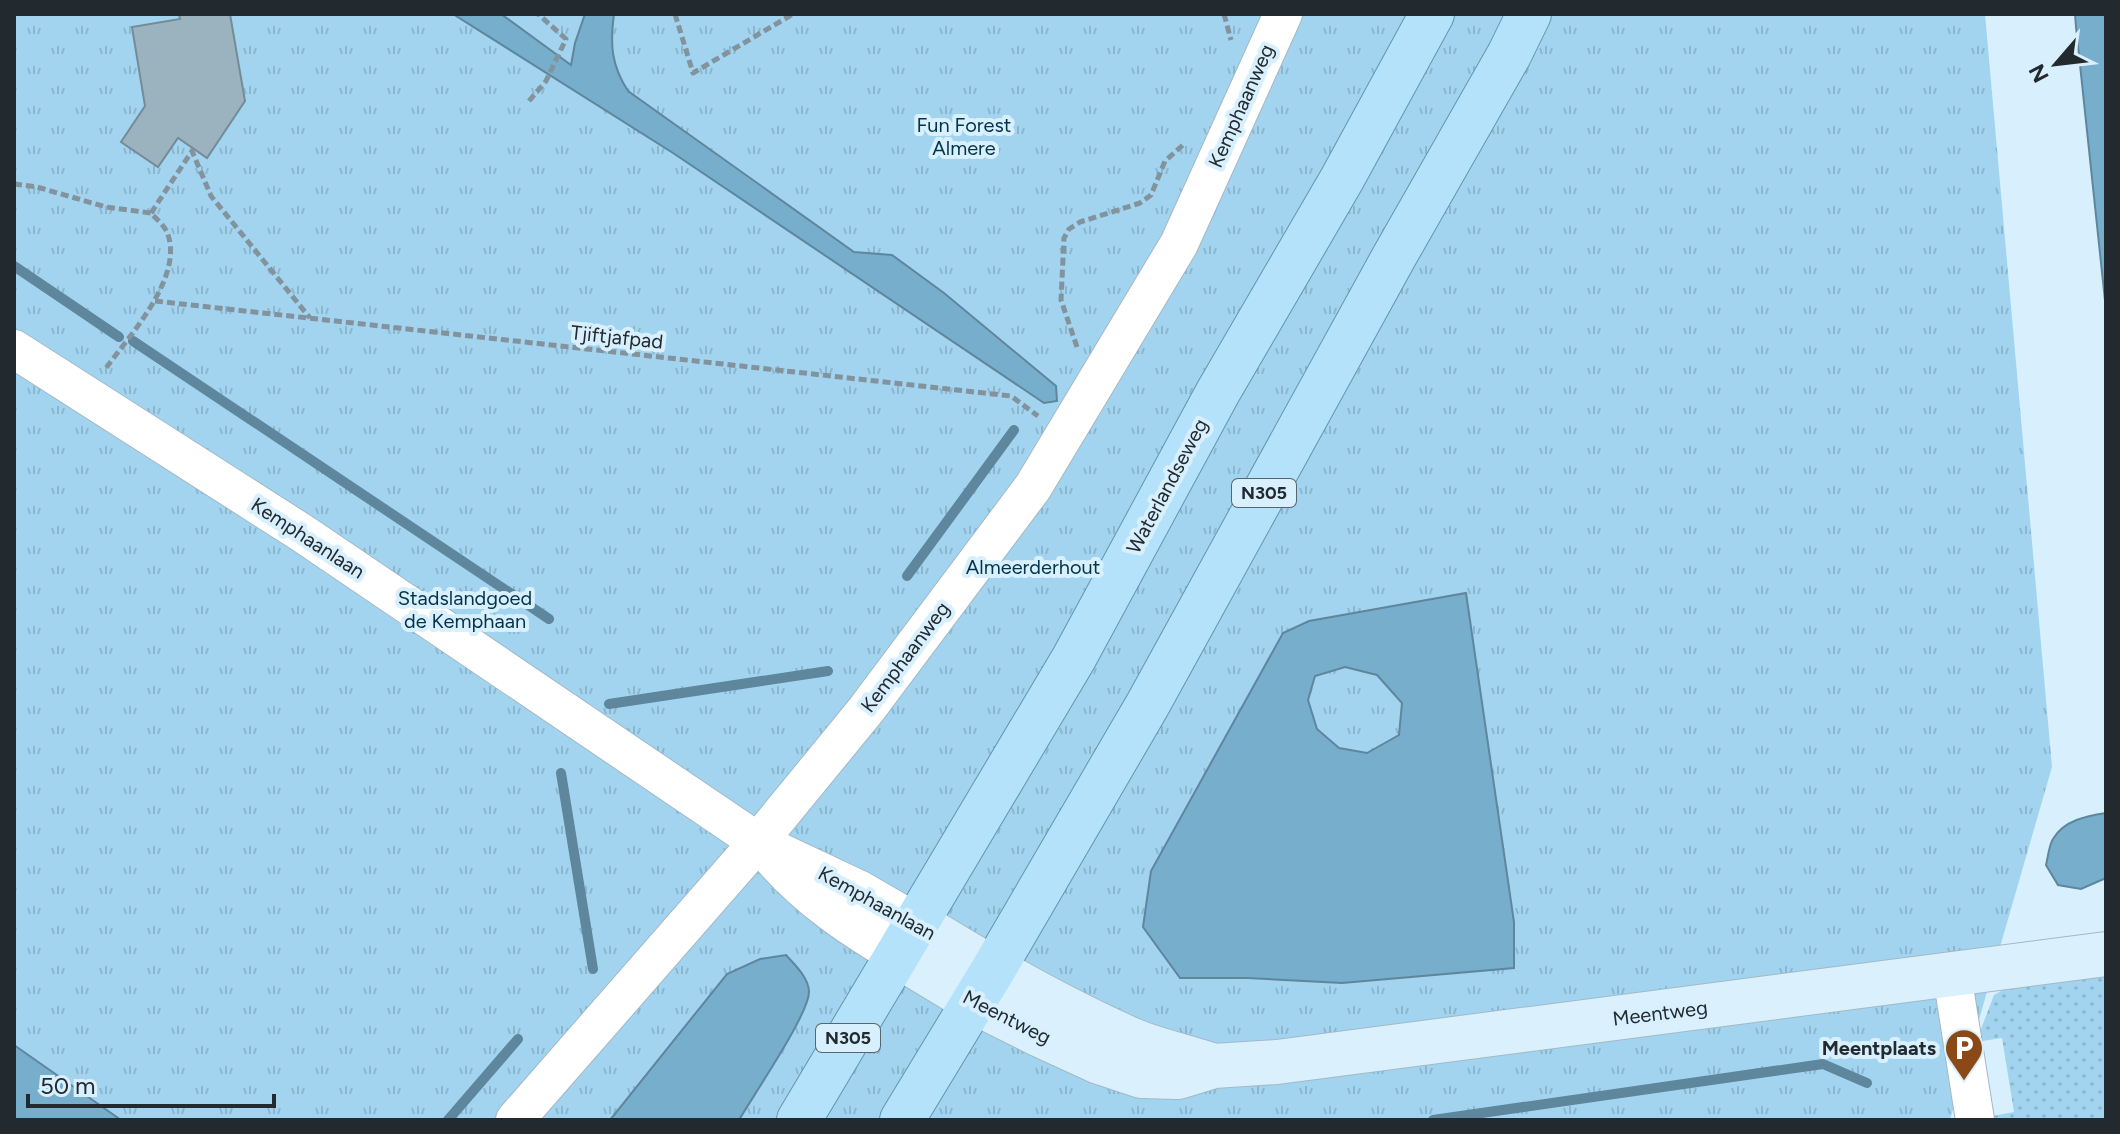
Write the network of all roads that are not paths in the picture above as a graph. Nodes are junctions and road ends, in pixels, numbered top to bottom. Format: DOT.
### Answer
graph roads {
  1 [pos="1283,14"];
  2 [pos="1432,14"];
  3 [pos="1529,14"];
  4 [pos="14,349"];
  5 [pos="758,842"];
  6 [pos="907,940"];
  7 [pos="2106,954"];
  8 [pos="1952,975"];
  9 [pos="984,986"];
  10 [pos="515,1120"];
  11 [pos="799,1120"];
  12 [pos="902,1120"];
  13 [pos="1975,1120"];
  1 -- 5 [label="street, Kemphaanweg"];
  2 -- 6 [label="main road, Waterlandseweg / N305"];
  3 -- 9 [label="main road, N305"];
  4 -- 5 [label="street, Kemphaanlaan"];
  5 -- 6 [label="street, Kemphaanlaan"];
  5 -- 10 [label="street, Kemphaanweg"];
  6 -- 9 [label="street, Kemphaanlaan"];
  6 -- 11 [label="main road, Waterlandseweg / N305"];
  7 -- 8 [label="street, Meentweg"];
  8 -- 9 [label="street, Meentweg"];
  8 -- 13 [label="street"];
  9 -- 12 [label="main road, N305"];
}
